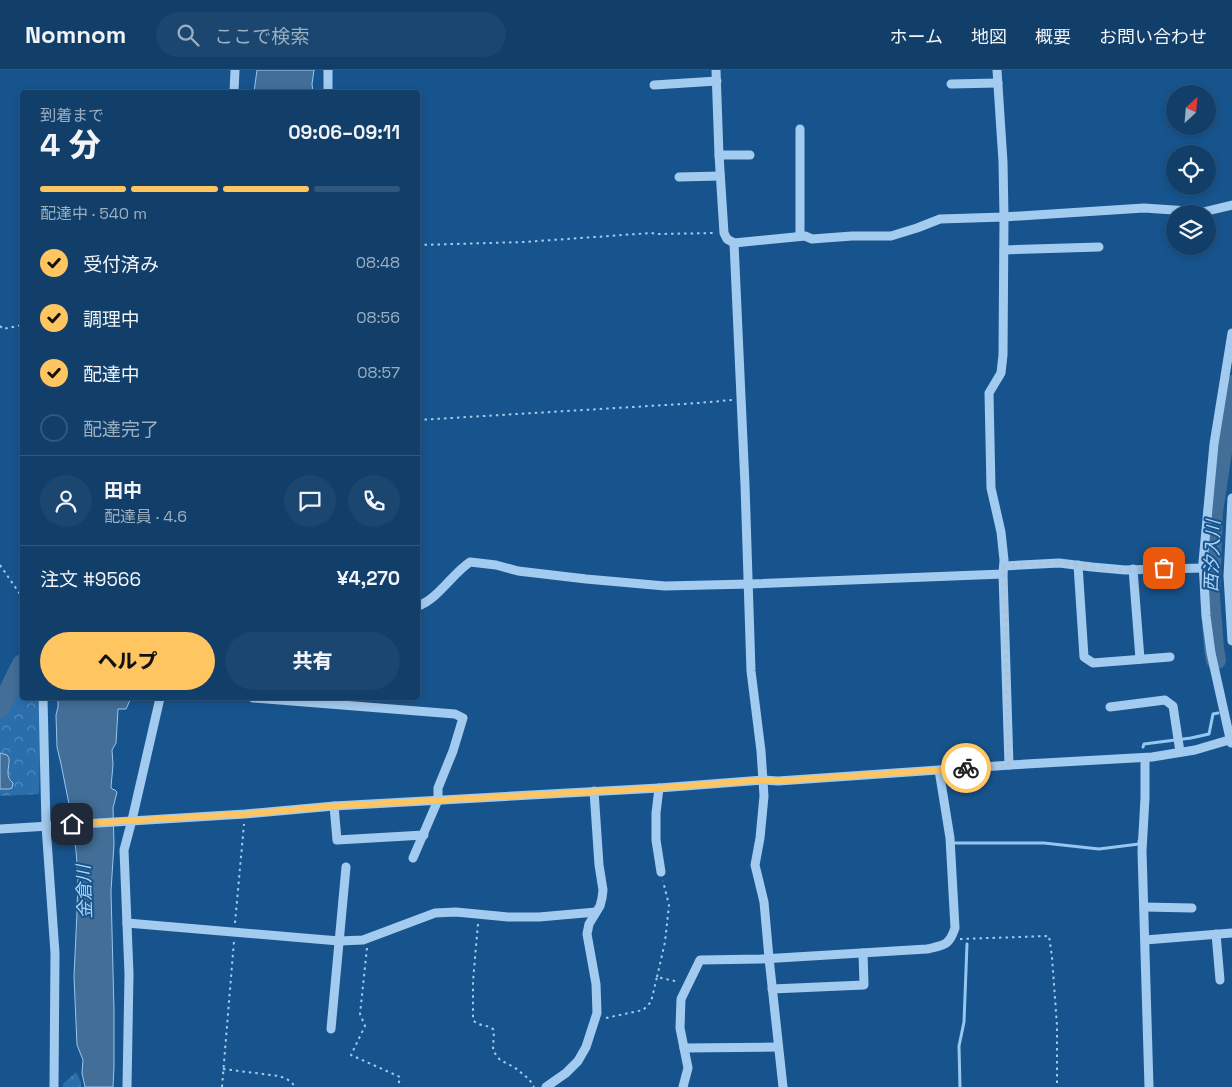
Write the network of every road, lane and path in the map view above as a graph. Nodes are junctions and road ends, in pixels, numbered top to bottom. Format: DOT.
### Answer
graph roads {
  1 [pos="235,70"];
  2 [pos="328,70"];
  3 [pos="716,70"];
  4 [pos="997,70"];
  5 [pos="717,81"];
  6 [pos="951,84"];
  7 [pos="998,84"];
  8 [pos="654,85"];
  9 [pos="234,90"];
  10 [pos="328,90"];
  11 [pos="800,129"];
  12 [pos="719,155"];
  13 [pos="750,155"];
  14 [pos="720,176"];
  15 [pos="679,177"];
  16 [pos="1232,205"];
  17 [pos="1004,217"];
  18 [pos="724,233"];
  19 [pos="800,236"];
  20 [pos="734,243"];
  21 [pos="420,245"];
  22 [pos="1099,246"];
  23 [pos="1004,250"];
  24 [pos="20,325"];
  25 [pos="0,326"];
  26 [pos="1232,333"];
  27 [pos="741,400"];
  28 [pos="420,420"];
  29 [pos="1232,498"];
  30 [pos="0,565"];
  31 [pos="1078,565"];
  32 [pos="1203,568"];
  33 [pos="1133,569"];
  34 [pos="1003,570"];
  35 [pos="749,584"];
  36 [pos="1230,592"];
  37 [pos="20,594"];
  38 [pos="420,605"];
  39 [pos="1232,641"];
  40 [pos="1170,658"];
  41 [pos="1140,660"];
  42 [pos="43,700"];
  43 [pos="160,700"];
  44 [pos="278,700"];
  45 [pos="1110,706"];
  46 [pos="1231,741"];
  47 [pos="1178,745"];
  48 [pos="1144,758"];
  49 [pos="1009,766"];
  50 [pos="939,770"];
  51 [pos="763,780"];
  52 [pos="659,788"];
  53 [pos="594,791"];
  54 [pos="438,800"];
  55 [pos="334,806"];
  56 [pos="245,814"];
  57 [pos="130,820"];
  58 [pos="50,826"];
  59 [pos="0,829"];
  60 [pos="424,835"];
  61 [pos="413,858"];
  62 [pos="346,867"];
  63 [pos="661,872"];
  64 [pos="1144,907"];
  65 [pos="1192,908"];
  66 [pos="596,912"];
  67 [pos="479,915"];
  68 [pos="127,923"];
  69 [pos="235,932"];
  70 [pos="1232,933"];
  71 [pos="1216,934"];
  72 [pos="368,938"];
  73 [pos="951,939"];
  74 [pos="1145,940"];
  75 [pos="339,941"];
  76 [pos="863,952"];
  77 [pos="769,958"];
  78 [pos="657,977"];
  79 [pos="1220,980"];
  80 [pos="688,984"];
  81 [pos="772,989"];
  82 [pos="596,1020"];
  83 [pos="331,1029"];
  84 [pos="778,1047"];
  85 [pos="684,1048"];
  86 [pos="224,1069"];
  87 [pos="54,1087"];
  88 [pos="127,1087"];
  89 [pos="222,1087"];
  90 [pos="292,1087"];
  91 [pos="398,1087"];
  92 [pos="534,1087"];
  93 [pos="546,1087"];
  94 [pos="683,1087"];
  95 [pos="783,1087"];
  96 [pos="1057,1087"];
  97 [pos="1149,1087"];
  1 -- 9 [label="street"];
  2 -- 10 [label="street"];
  3 -- 5 [label="street"];
  4 -- 7 [label="street"];
  5 -- 8 [label="street"];
  5 -- 12 [label="street"];
  6 -- 7 [label="street"];
  7 -- 17 [label="street"];
  11 -- 19 [label="street"];
  12 -- 13 [label="street"];
  12 -- 14 [label="street"];
  14 -- 15 [label="street"];
  14 -- 18 [label="street"];
  16 -- 17 [label="street"];
  17 -- 19 [label="street"];
  17 -- 23 [label="street"];
  18 -- 20 [label="street"];
  18 -- 21 [label="path"];
  19 -- 20 [label="street"];
  20 -- 27 [label="street"];
  22 -- 23 [label="street"];
  23 -- 34 [label="street"];
  24 -- 25 [label="path"];
  26 -- 32 [label="street"];
  27 -- 28 [label="path"];
  27 -- 35 [label="street"];
  29 -- 36 [label="street"];
  30 -- 37 [label="path"];
  31 -- 33 [label="street"];
  31 -- 34 [label="street"];
  31 -- 41 [label="street"];
  32 -- 33 [label="street"];
  32 -- 46 [label="street"];
  33 -- 41 [label="street"];
  34 -- 35 [label="street"];
  34 -- 49 [label="street"];
  35 -- 38 [label="street"];
  35 -- 51 [label="street"];
  36 -- 39 [label="street"];
  40 -- 41 [label="street"];
  42 -- 58 [label="street"];
  43 -- 57 [label="street"];
  44 -- 54 [label="street"];
  45 -- 47 [label="street"];
  46 -- 47 [label="street"];
  47 -- 48 [label="street"];
  48 -- 49 [label="street"];
  48 -- 64 [label="street"];
  49 -- 50 [label="street"];
  50 -- 51 [label="street"];
  50 -- 73 [label="street"];
  51 -- 52 [label="street"];
  51 -- 77 [label="street"];
  52 -- 53 [label="street"];
  52 -- 63 [label="street"];
  53 -- 54 [label="street"];
  53 -- 66 [label="street"];
  54 -- 55 [label="street"];
  54 -- 60 [label="street"];
  55 -- 56 [label="street"];
  55 -- 60 [label="street"];
  56 -- 57 [label="street"];
  56 -- 69 [label="path"];
  57 -- 58 [label="street"];
  57 -- 68 [label="street"];
  58 -- 59 [label="street"];
  58 -- 87 [label="street"];
  60 -- 61 [label="street"];
  62 -- 75 [label="street"];
  63 -- 78 [label="path"];
  64 -- 65 [label="street"];
  64 -- 74 [label="street"];
  66 -- 67 [label="street"];
  66 -- 82 [label="street"];
  67 -- 72 [label="street"];
  67 -- 92 [label="path"];
  68 -- 69 [label="street"];
  68 -- 88 [label="street"];
  69 -- 75 [label="street"];
  69 -- 86 [label="path"];
  70 -- 71 [label="street"];
  71 -- 74 [label="street"];
  71 -- 79 [label="street"];
  72 -- 75 [label="street"];
  72 -- 91 [label="path"];
  73 -- 76 [label="street"];
  73 -- 96 [label="path"];
  74 -- 97 [label="street"];
  75 -- 83 [label="street"];
  76 -- 77 [label="street"];
  76 -- 81 [label="street"];
  77 -- 80 [label="street"];
  77 -- 81 [label="street"];
  78 -- 80 [label="path"];
  78 -- 82 [label="path"];
  80 -- 85 [label="street"];
  81 -- 84 [label="street"];
  82 -- 93 [label="street"];
  84 -- 85 [label="street"];
  84 -- 95 [label="street"];
  85 -- 94 [label="street"];
  86 -- 89 [label="path"];
  86 -- 90 [label="path"];
}
